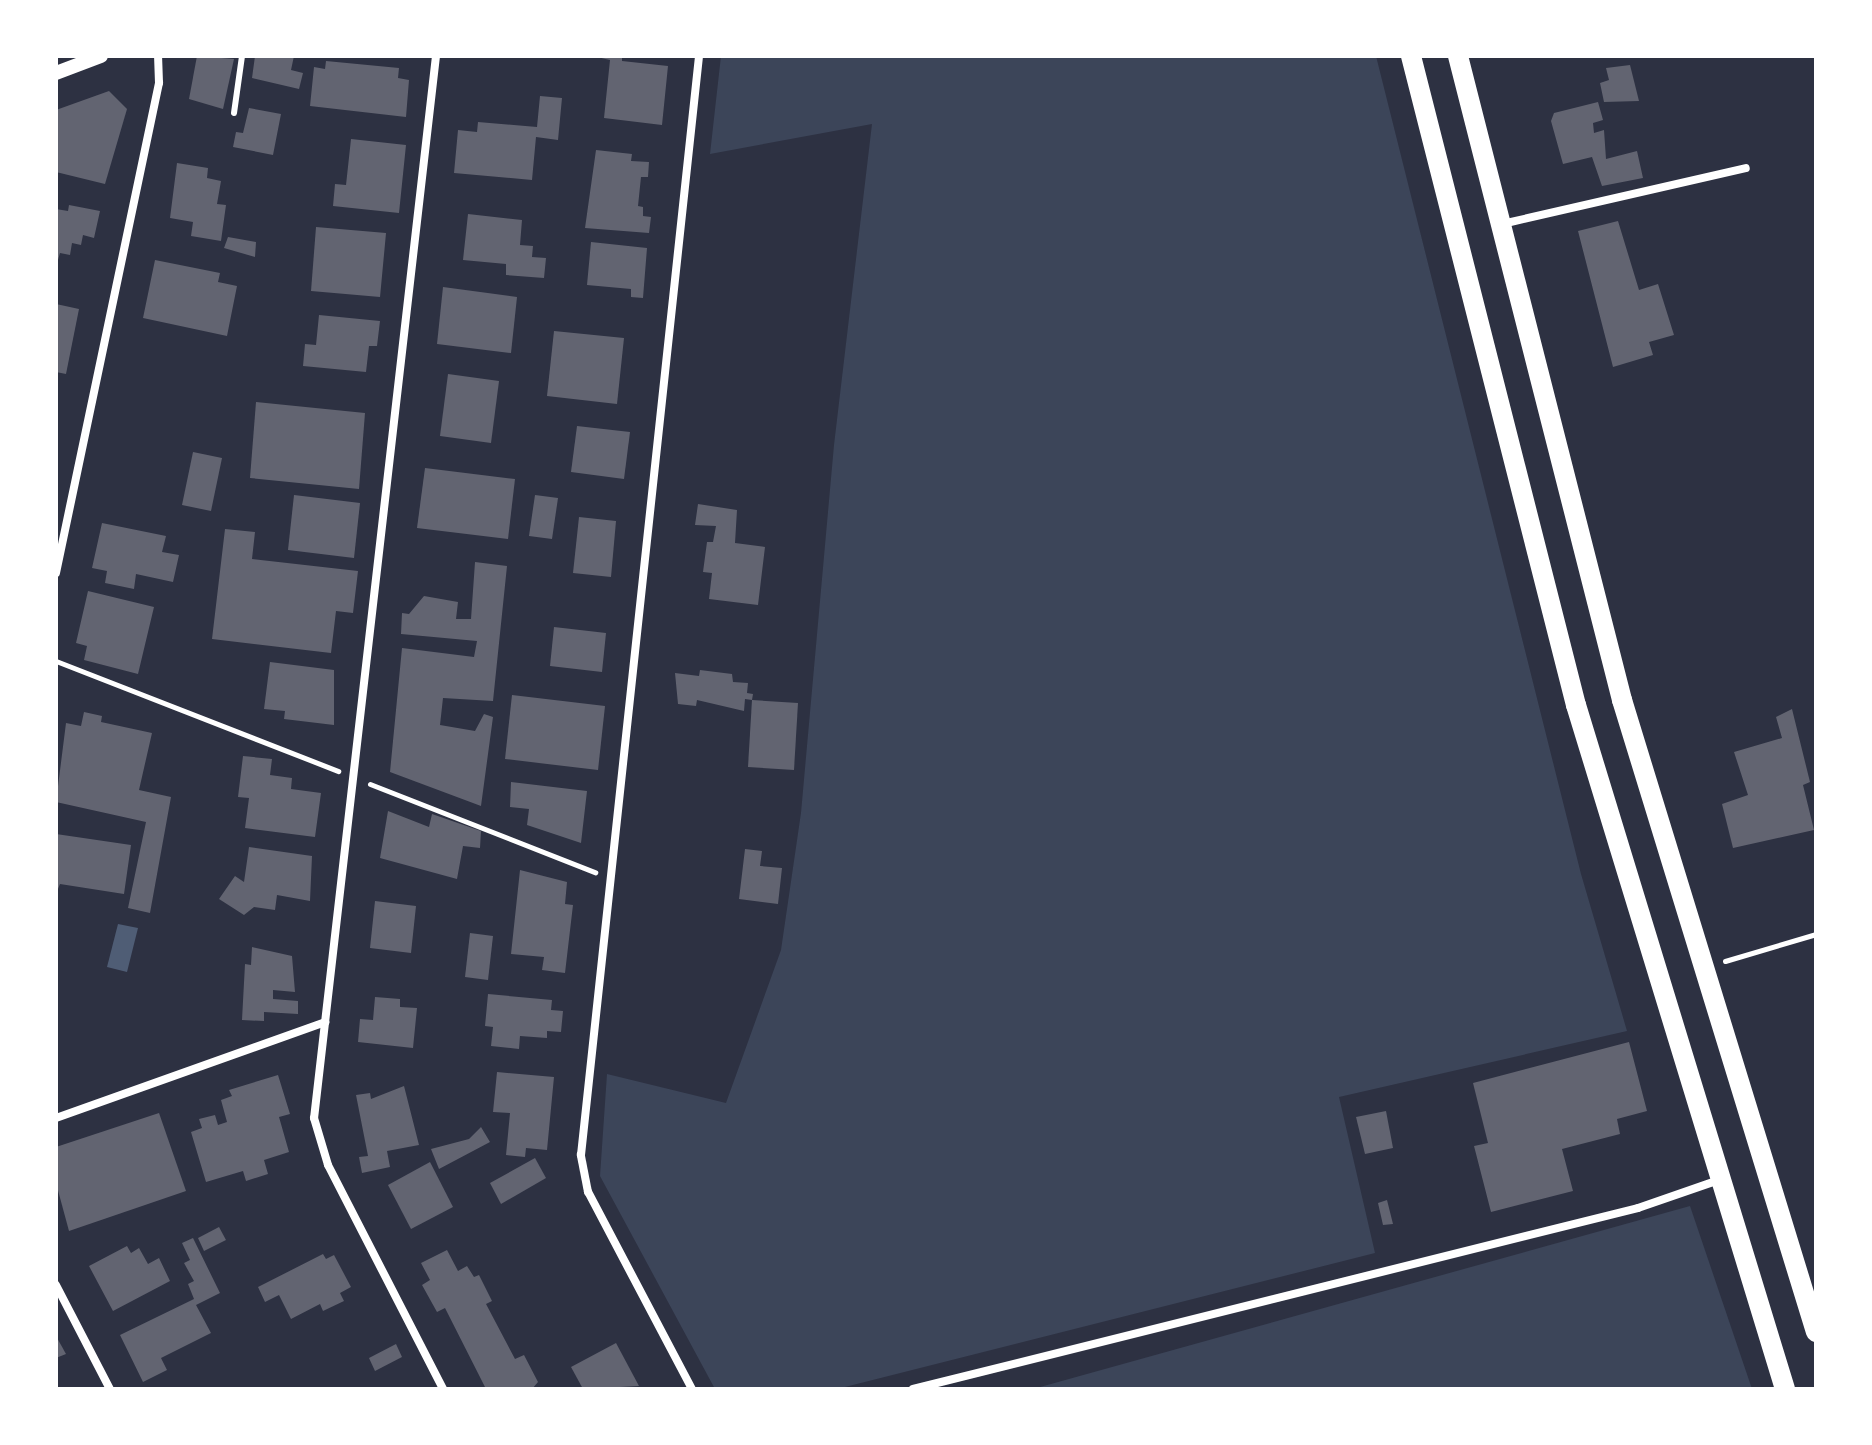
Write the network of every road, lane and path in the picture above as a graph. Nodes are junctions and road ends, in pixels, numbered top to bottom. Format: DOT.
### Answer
graph roads {
  1 [pos="101,56"];
  2 [pos="158,56"];
  3 [pos="242,56"];
  4 [pos="436,56"];
  5 [pos="699,56"];
  6 [pos="1411,56"];
  7 [pos="1458,56"];
  8 [pos="56,73"];
  9 [pos="234,113"];
  10 [pos="1746,168"];
  11 [pos="1497,225"];
  12 [pos="56,573"];
  13 [pos="1816,934"];
  14 [pos="1701,970"];
  15 [pos="325,1022"];
  16 [pos="56,1118"];
  17 [pos="1719,1180"];
  18 [pos="56,1285"];
  19 [pos="1816,1332"];
  20 [pos="110,1389"];
  21 [pos="443,1389"];
  22 [pos="692,1389"];
  23 [pos="913,1389"];
  24 [pos="1785,1389"];
  1 -- 8 [label="street"];
  2 -- 12 [label="street"];
  3 -- 9 [label="lane"];
  4 -- 15 [label="street"];
  5 -- 22 [label="street"];
  6 -- 17 [label="main road"];
  7 -- 11 [label="main road"];
  10 -- 11 [label="street"];
  11 -- 14 [label="main road"];
  13 -- 14 [label="path"];
  14 -- 19 [label="main road"];
  15 -- 16 [label="street"];
  15 -- 21 [label="street"];
  17 -- 23 [label="street"];
  17 -- 24 [label="main road"];
  18 -- 20 [label="street"];
}
